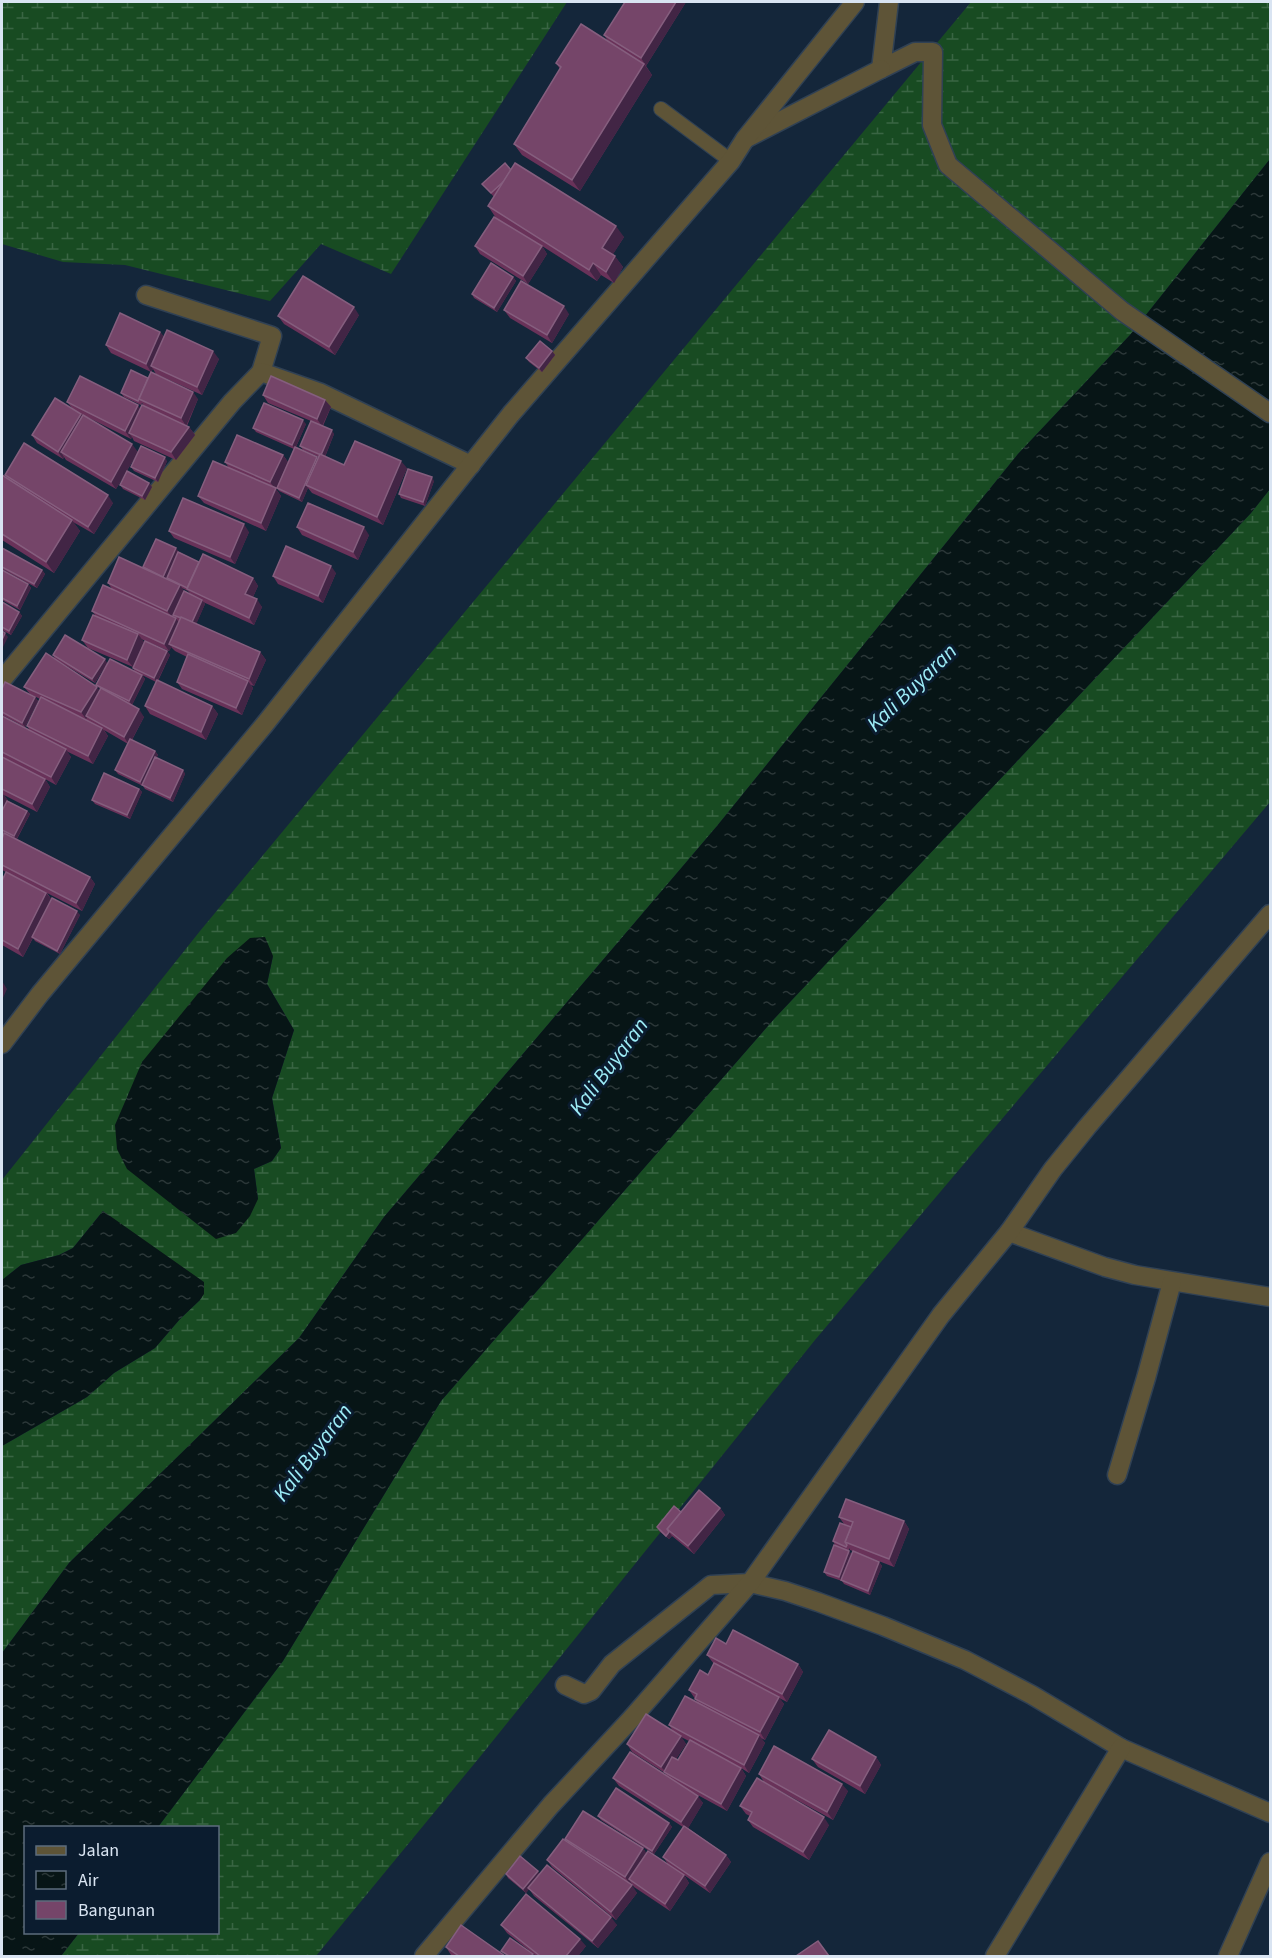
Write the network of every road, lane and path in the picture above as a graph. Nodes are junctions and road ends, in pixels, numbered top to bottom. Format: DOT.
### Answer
graph roads {
  1 [pos="855,2"];
  2 [pos="889,2"];
  3 [pos="881,69"];
  4 [pos="661,109"];
  5 [pos="745,139"];
  6 [pos="731,161"];
  7 [pos="146,295"];
  8 [pos="261,372"];
  9 [pos="1270,413"];
  10 [pos="471,465"];
  11 [pos="2,680"];
  12 [pos="1270,914"];
  13 [pos="2,1044"];
  14 [pos="1009,1232"];
  15 [pos="1172,1282"];
  16 [pos="1270,1297"];
  17 [pos="1117,1475"];
  18 [pos="750,1583"];
  19 [pos="565,1685"];
  20 [pos="1121,1748"];
  21 [pos="1270,1813"];
  22 [pos="1270,1862"];
  23 [pos="424,1956"];
  24 [pos="995,1956"];
  25 [pos="1228,1956"];
  1 -- 5 [label="street"];
  2 -- 3 [label="street"];
  3 -- 5 [label="street"];
  3 -- 9 [label="street"];
  4 -- 6 [label="lane"];
  5 -- 6 [label="street"];
  6 -- 10 [label="street"];
  7 -- 8 [label="street"];
  8 -- 10 [label="street"];
  8 -- 11 [label="street"];
  10 -- 13 [label="street"];
  12 -- 14 [label="street"];
  14 -- 15 [label="street"];
  14 -- 18 [label="street"];
  15 -- 16 [label="street"];
  15 -- 17 [label="street"];
  18 -- 19 [label="street"];
  18 -- 20 [label="street"];
  18 -- 23 [label="street"];
  20 -- 21 [label="street"];
  20 -- 24 [label="street"];
  22 -- 25 [label="street"];
}
